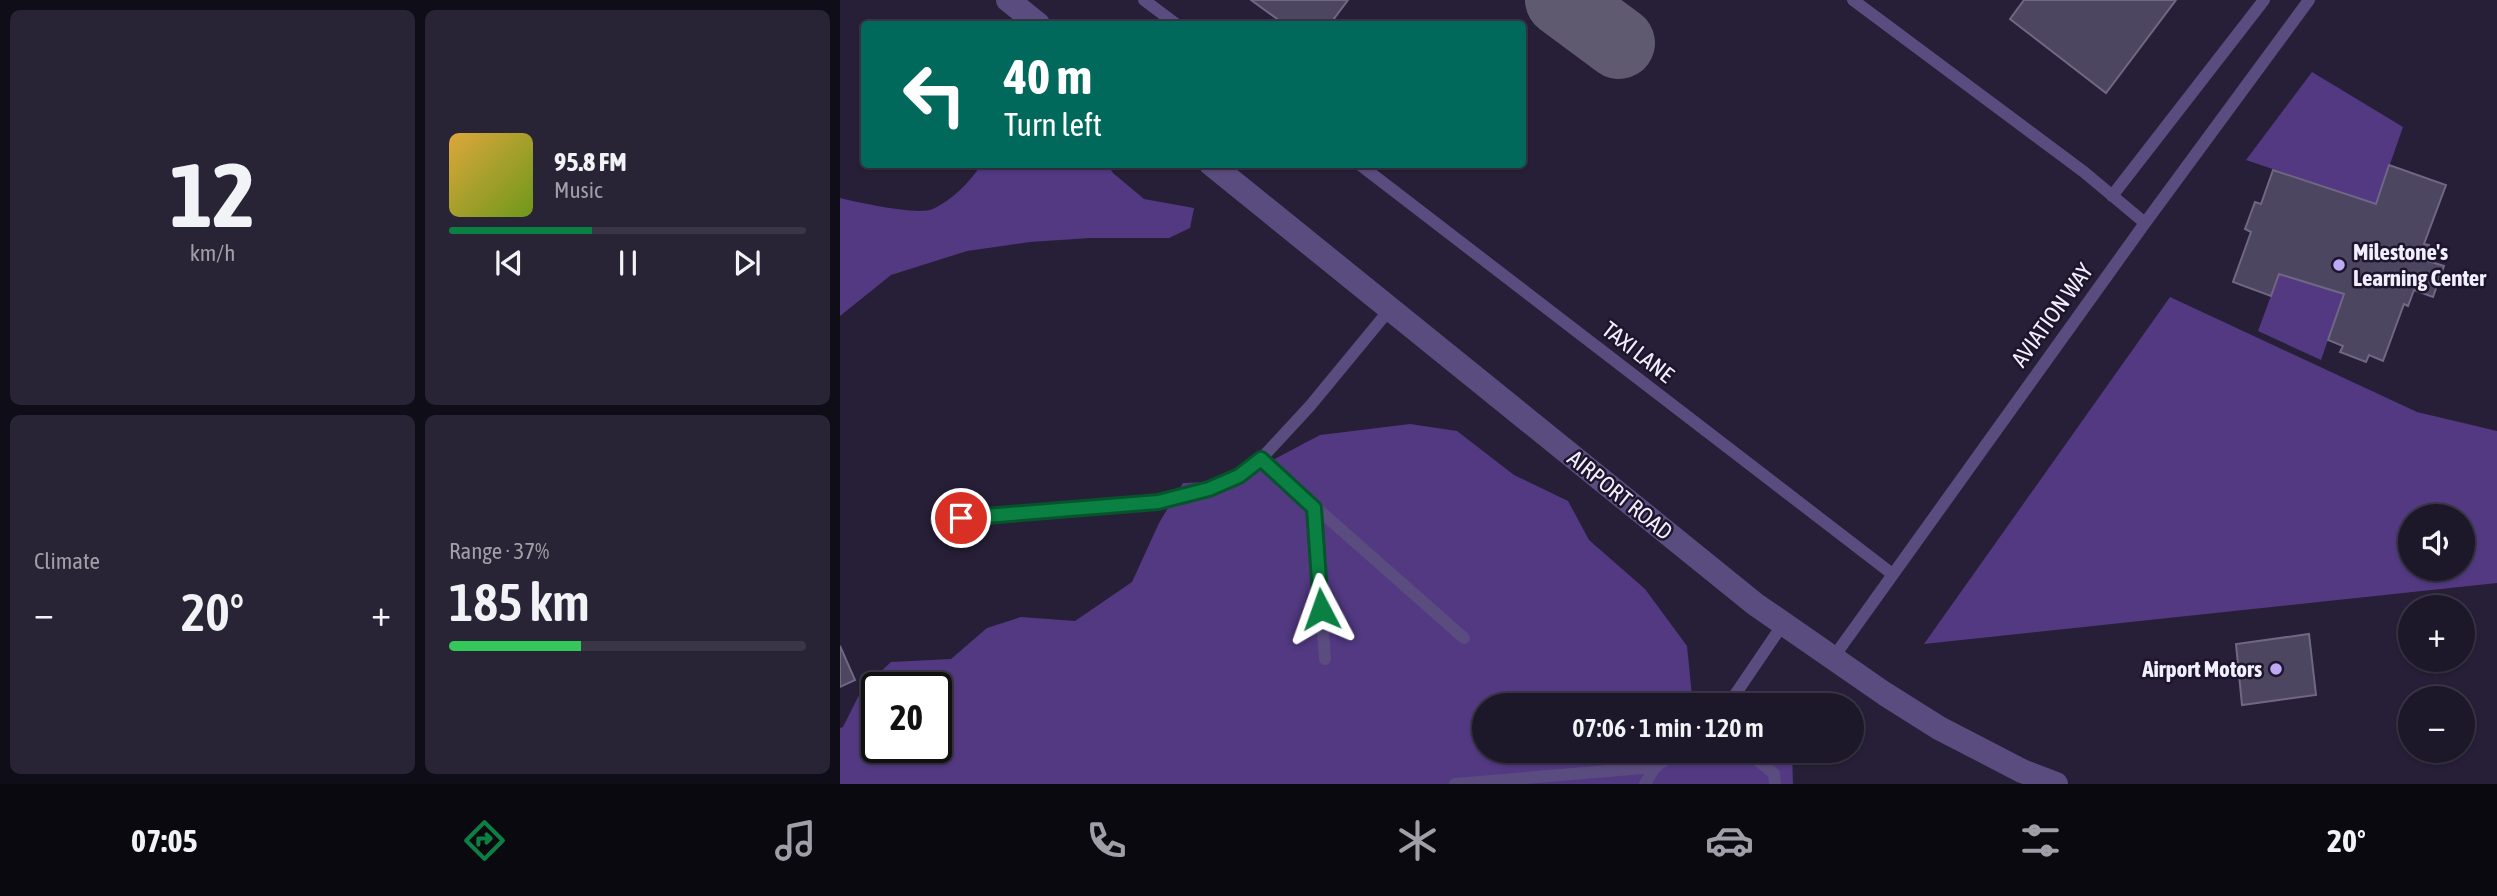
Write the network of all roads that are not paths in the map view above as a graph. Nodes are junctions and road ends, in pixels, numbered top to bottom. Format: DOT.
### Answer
graph roads {
  1 [pos="1008,0"];
  2 [pos="1144,0"];
  3 [pos="1853,0"];
  4 [pos="2264,0"];
  5 [pos="2309,0"];
  6 [pos="1034,21"];
  7 [pos="1172,21"];
  8 [pos="1216,168"];
  9 [pos="1364,168"];
  10 [pos="2112,196"];
  11 [pos="2145,223"];
  12 [pos="1390,309"];
  13 [pos="1261,459"];
  14 [pos="1314,508"];
  15 [pos="936,520"];
  16 [pos="1891,573"];
  17 [pos="1783,624"];
  18 [pos="1464,638"];
  19 [pos="1833,658"];
  20 [pos="1325,659"];
  21 [pos="1736,693"];
  22 [pos="1661,763"];
  23 [pos="1761,763"];
  24 [pos="1655,767"];
  25 [pos="1455,784"];
  26 [pos="1645,784"];
  27 [pos="1775,784"];
  28 [pos="2056,784"];
  1 -- 6 [label="street"];
  2 -- 7 [label="lane"];
  3 -- 10 [label="lane"];
  4 -- 10 [label="lane"];
  5 -- 11 [label="lane, AVIATION WAY"];
  8 -- 12 [label="street, AIRPORT ROAD"];
  9 -- 16 [label="lane, TAXI LANE"];
  10 -- 11 [label="lane"];
  11 -- 16 [label="lane, AVIATION WAY"];
  12 -- 13 [label="lane"];
  12 -- 17 [label="street, AIRPORT ROAD"];
  13 -- 14 [label="lane"];
  13 -- 15 [label="lane"];
  14 -- 18 [label="lane"];
  14 -- 20 [label="lane"];
  16 -- 19 [label="lane, AVIATION WAY"];
  17 -- 19 [label="street, AIRPORT ROAD"];
  17 -- 21 [label="lane"];
  19 -- 28 [label="street, AIRPORT ROAD"];
  22 -- 24 [label="lane"];
  23 -- 27 [label="lane"];
  24 -- 25 [label="lane"];
  24 -- 26 [label="lane"];
}
